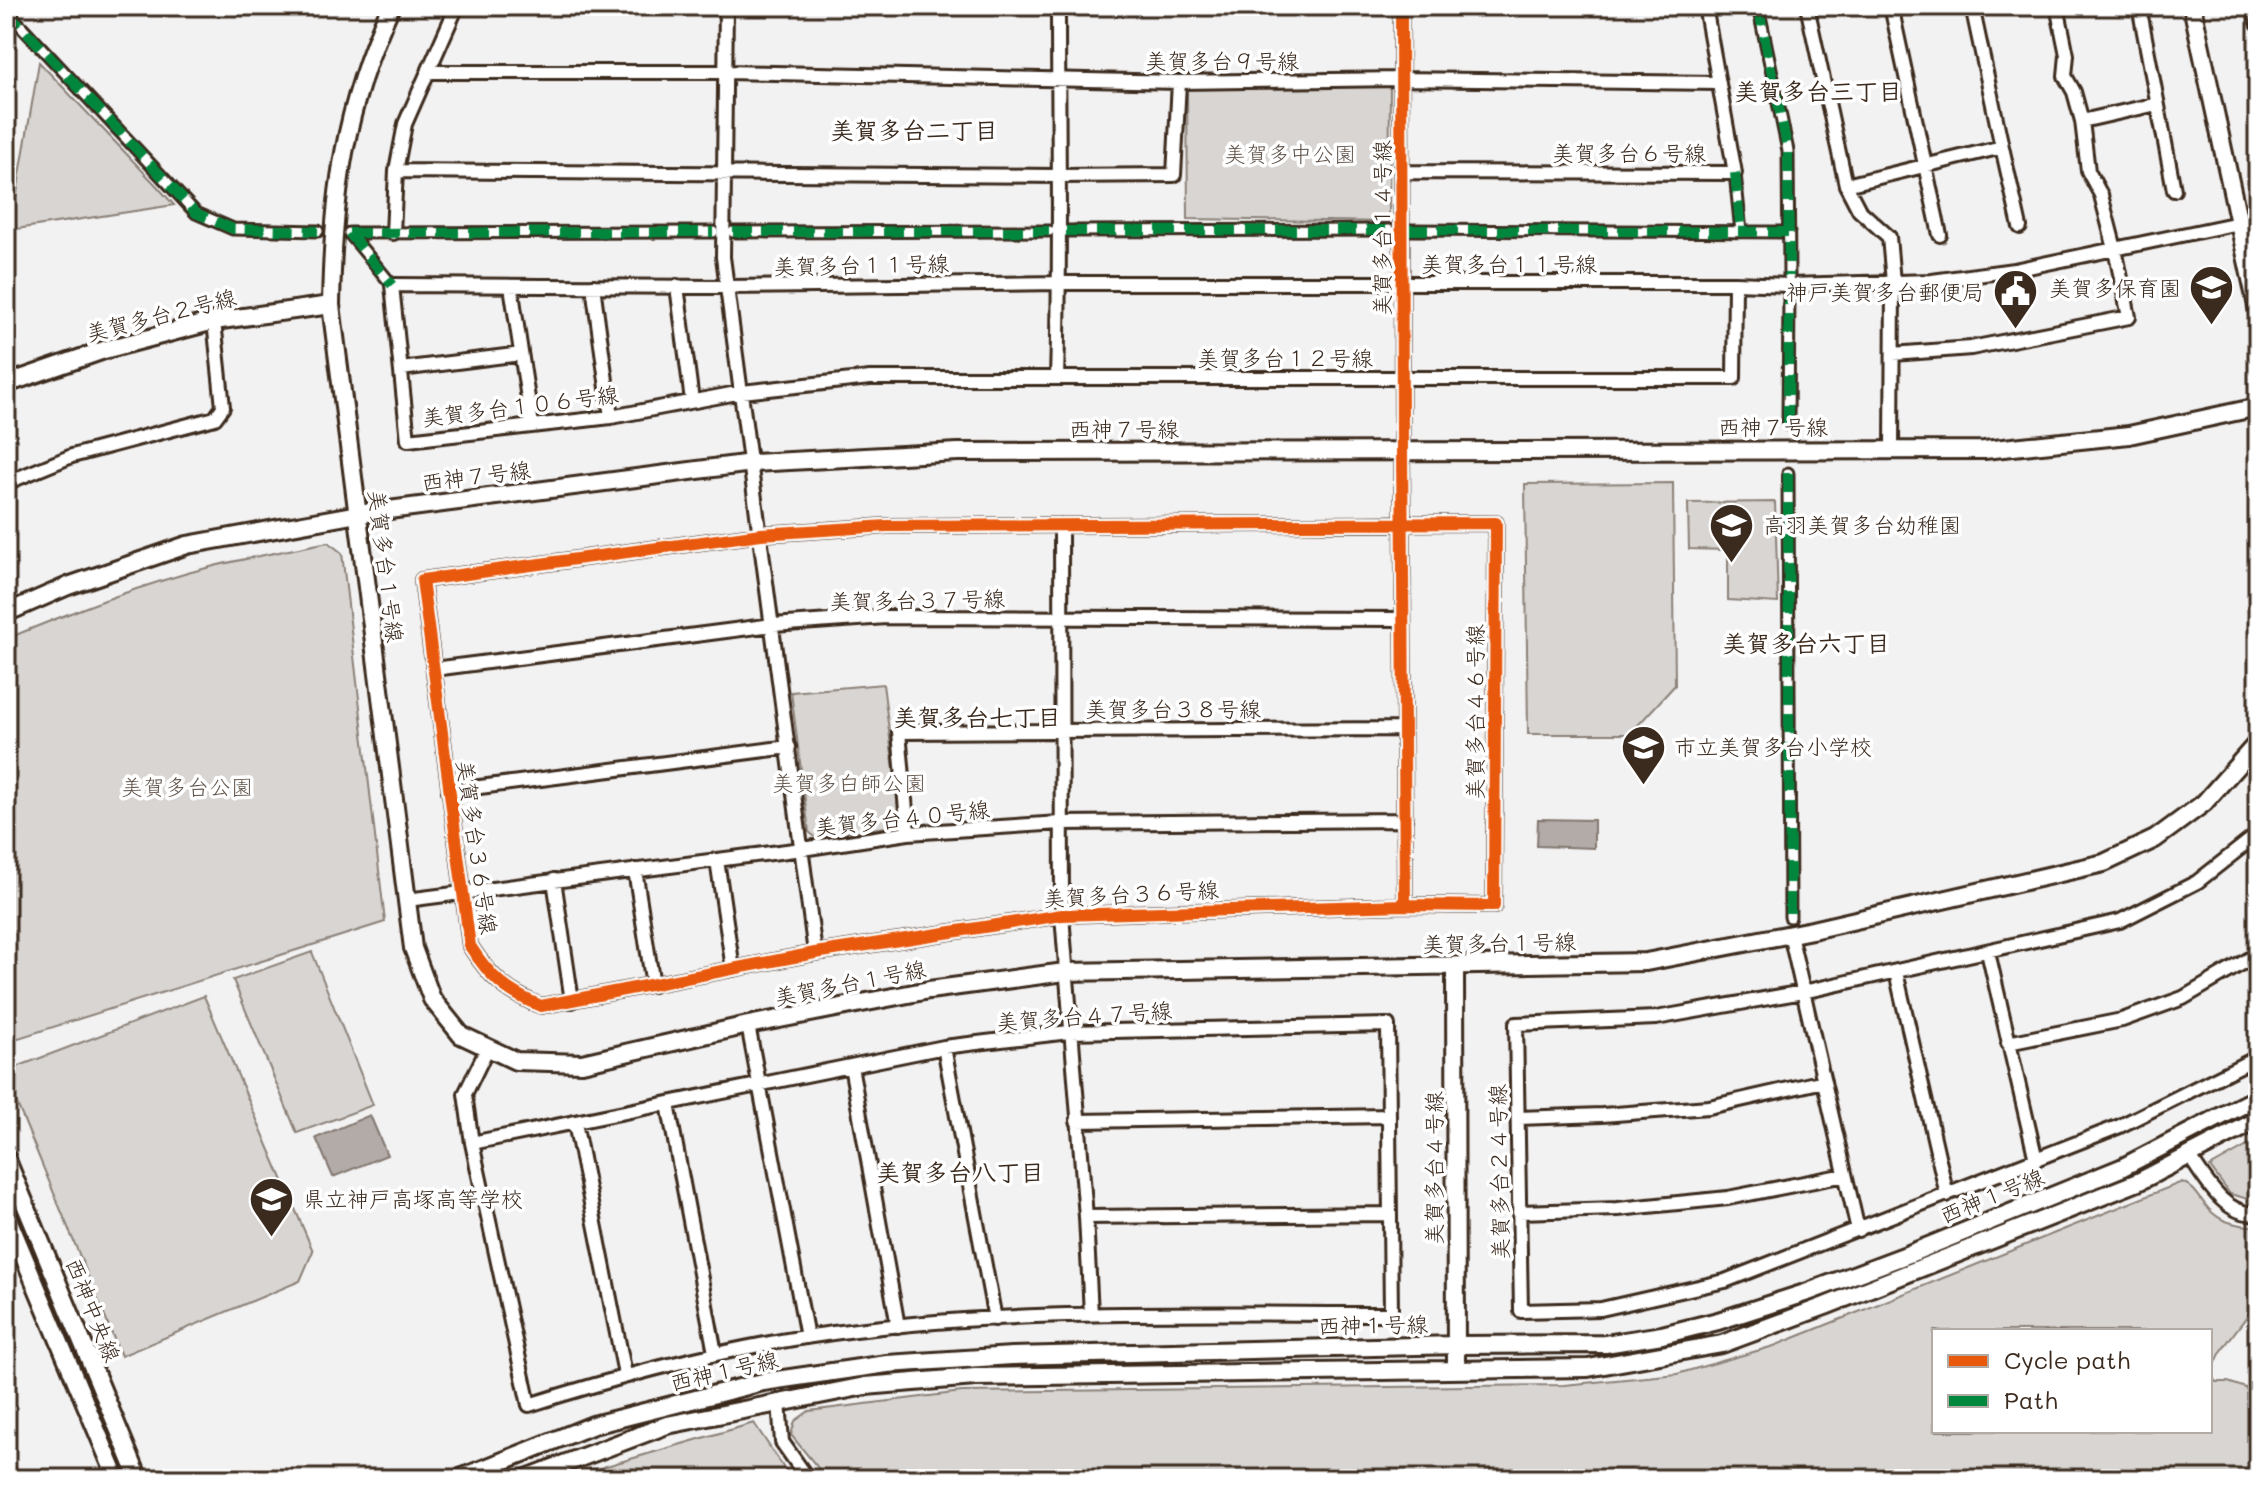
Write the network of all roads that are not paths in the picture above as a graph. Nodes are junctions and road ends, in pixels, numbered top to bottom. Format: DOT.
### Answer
graph roads {
  1 [pos="391,6"];
  2 [pos="457,6"];
  3 [pos="726,6"];
  4 [pos="1058,6"];
  5 [pos="1401,6"];
  6 [pos="1705,6"];
  7 [pos="1758,6"];
  8 [pos="1807,6"];
  9 [pos="1891,6"];
  10 [pos="1972,6"];
  11 [pos="2057,6"];
  12 [pos="2139,6"];
  13 [pos="2192,6"];
  14 [pos="2254,6"];
  15 [pos="6,10"];
  16 [pos="2258,23"];
  17 [pos="430,72"];
  18 [pos="725,72"];
  19 [pos="1401,79"];
  20 [pos="1058,80"];
  21 [pos="1179,82"];
  22 [pos="1719,83"];
  23 [pos="2157,104"];
  24 [pos="2082,121"];
  25 [pos="2002,147"];
  26 [pos="1925,165"];
  27 [pos="396,171"];
  28 [pos="1401,172"];
  29 [pos="724,173"];
  30 [pos="1735,173"];
  31 [pos="1057,176"];
  32 [pos="1846,185"];
  33 [pos="2174,190"];
  34 [pos="2258,219"];
  35 [pos="2238,224"];
  36 [pos="2020,227"];
  37 [pos="1389,230"];
  38 [pos="1408,230"];
  39 [pos="318,231"];
  40 [pos="1049,231"];
  41 [pos="1066,231"];
  42 [pos="713,232"];
  43 [pos="733,232"];
  44 [pos="1741,232"];
  45 [pos="1789,232"];
  46 [pos="393,233"];
  47 [pos="1940,235"];
  48 [pos="2115,249"];
  49 [pos="1789,276"];
  50 [pos="1893,282"];
  51 [pos="1060,283"];
  52 [pos="1735,283"];
  53 [pos="1402,284"];
  54 [pos="392,285"];
  55 [pos="511,286"];
  56 [pos="593,286"];
  57 [pos="677,286"];
  58 [pos="727,287"];
  59 [pos="1789,293"];
  60 [pos="331,305"];
  61 [pos="2258,311"];
  62 [pos="214,321"];
  63 [pos="521,354"];
  64 [pos="1893,354"];
  65 [pos="401,369"];
  66 [pos="1057,377"];
  67 [pos="1402,378"];
  68 [pos="6,384"];
  69 [pos="742,392"];
  70 [pos="692,401"];
  71 [pos="2258,407"];
  72 [pos="611,417"];
  73 [pos="532,425"];
  74 [pos="1788,425"];
  75 [pos="1402,449"];
  76 [pos="1892,450"];
  77 [pos="752,463"];
  78 [pos="1788,473"];
  79 [pos="6,483"];
  80 [pos="358,514"];
  81 [pos="1403,523"];
  82 [pos="1061,525"];
  83 [pos="761,534"];
  84 [pos="6,613"];
  85 [pos="1061,618"];
  86 [pos="1403,619"];
  87 [pos="773,625"];
  88 [pos="434,669"];
  89 [pos="1060,729"];
  90 [pos="1404,729"];
  91 [pos="2258,742"];
  92 [pos="789,747"];
  93 [pos="449,791"];
  94 [pos="1405,820"];
  95 [pos="1060,823"];
  96 [pos="908,833"];
  97 [pos="2258,834"];
  98 [pos="802,849"];
  99 [pos="717,860"];
  100 [pos="635,870"];
  101 [pos="554,880"];
  102 [pos="462,892"];
  103 [pos="407,900"];
  104 [pos="1405,905"];
  105 [pos="1062,915"];
  106 [pos="1790,917"];
  107 [pos="1790,934"];
  108 [pos="1988,952"];
  109 [pos="815,953"];
  110 [pos="2258,954"];
  111 [pos="1455,966"];
  112 [pos="733,969"];
  113 [pos="1065,972"];
  114 [pos="1896,972"];
  115 [pos="653,985"];
  116 [pos="1803,992"];
  117 [pos="572,1001"];
  118 [pos="748,1025"];
  119 [pos="1069,1032"];
  120 [pos="2008,1043"];
  121 [pos="488,1047"];
  122 [pos="944,1047"];
  123 [pos="2258,1057"];
  124 [pos="851,1066"];
  125 [pos="1824,1081"];
  126 [pos="760,1085"];
  127 [pos="2258,1097"];
  128 [pos="668,1104"];
  129 [pos="1389,1116"];
  130 [pos="1518,1118"];
  131 [pos="2258,1120"];
  132 [pos="1077,1121"];
  133 [pos="575,1123"];
  134 [pos="472,1143"];
  135 [pos="2190,1157"];
  136 [pos="6,1158"];
  137 [pos="2036,1160"];
  138 [pos="1845,1175"];
  139 [pos="1947,1195"];
  140 [pos="1519,1212"];
  141 [pos="2258,1213"];
  142 [pos="6,1214"];
  143 [pos="1390,1214"];
  144 [pos="1086,1217"];
  145 [pos="1858,1230"];
  146 [pos="1091,1314"];
  147 [pos="995,1319"];
  148 [pos="898,1326"];
  149 [pos="807,1337"];
  150 [pos="1457,1345"];
  151 [pos="715,1353"];
  152 [pos="1456,1369"];
  153 [pos="625,1374"];
  154 [pos="779,1401"];
  155 [pos="117,1479"];
  156 [pos="139,1479"];
  157 [pos="458,1479"];
  158 [pos="524,1479"];
  159 [pos="808,1479"];
  1 -- 60 [label="street, 美賀多台１号線"];
  2 -- 17 [label="street"];
  3 -- 18 [label="street"];
  4 -- 20 [label="street"];
  5 -- 19 [label="street, 美賀多台１４号線"];
  6 -- 22 [label="street, 美賀多台６号線"];
  7 -- 45 [label="street"];
  8 -- 32 [label="street"];
  9 -- 26 [label="street"];
  10 -- 25 [label="street"];
  11 -- 24 [label="street"];
  12 -- 23 [label="street"];
  13 -- 35 [label="street"];
  14 -- 16 [label="street"];
  15 -- 39 [label="street"];
  17 -- 18 [label="street, 美賀多台９号線"];
  17 -- 27 [label="street"];
  18 -- 20 [label="street, 美賀多台９号線"];
  18 -- 29 [label="street"];
  19 -- 21 [label="street, 美賀多台９号線"];
  19 -- 22 [label="street, 美賀多台９号線"];
  19 -- 28 [label="street, 美賀多台１４号線"];
  20 -- 21 [label="street, 美賀多台９号線"];
  20 -- 31 [label="street"];
  21 -- 31 [label="street"];
  22 -- 30 [label="street, 美賀多台６号線"];
  23 -- 24 [label="street"];
  23 -- 33 [label="street"];
  24 -- 48 [label="street"];
  25 -- 26 [label="street"];
  25 -- 36 [label="street"];
  26 -- 32 [label="street"];
  26 -- 47 [label="street"];
  27 -- 29 [label="street"];
  27 -- 46 [label="street"];
  28 -- 30 [label="street, 美賀多台６号線"];
  28 -- 53 [label="street, 美賀多台１４号線"];
  29 -- 31 [label="street"];
  29 -- 58 [label="street"];
  30 -- 44 [label="street"];
  31 -- 51 [label="street"];
  32 -- 50 [label="street"];
  34 -- 35 [label="street, 美賀多台１１号線"];
  35 -- 48 [label="street, 美賀多台１１号線"];
  35 -- 61 [label="street"];
  37 -- 41 [label="street"];
  38 -- 44 [label="street"];
  40 -- 43 [label="street"];
  42 -- 46 [label="street"];
  44 -- 45 [label="street"];
  45 -- 49 [label="street"];
  46 -- 54 [label="street"];
  48 -- 50 [label="street, 美賀多台１１号線"];
  48 -- 64 [label="street"];
  50 -- 52 [label="street, 美賀多台１１号線"];
  50 -- 64 [label="street"];
  51 -- 53 [label="street, 美賀多台１１号線"];
  51 -- 58 [label="street, 美賀多台１１号線"];
  51 -- 66 [label="street"];
  52 -- 53 [label="street, 美賀多台１１号線"];
  52 -- 67 [label="street, 美賀多台１２号線"];
  53 -- 67 [label="street, 美賀多台１４号線"];
  54 -- 55 [label="street"];
  54 -- 65 [label="street, 美賀多台１０６号線"];
  55 -- 56 [label="street"];
  55 -- 63 [label="street"];
  56 -- 57 [label="street"];
  56 -- 72 [label="street"];
  57 -- 58 [label="street"];
  57 -- 70 [label="street"];
  58 -- 69 [label="street"];
  59 -- 74 [label="street"];
  60 -- 62 [label="street, 美賀多台２号線"];
  60 -- 80 [label="street, 美賀多台１号線"];
  62 -- 68 [label="street, 美賀多台２号線"];
  62 -- 79 [label="street"];
  63 -- 65 [label="street"];
  63 -- 73 [label="street"];
  64 -- 76 [label="street"];
  65 -- 73 [label="street, 美賀多台１０６号線"];
  66 -- 67 [label="street, 美賀多台１２号線"];
  66 -- 69 [label="street, 美賀多台１２号線"];
  67 -- 75 [label="street, 美賀多台１４号線"];
  69 -- 70 [label="street, 美賀多台１０６号線"];
  69 -- 77 [label="street"];
  70 -- 72 [label="street, 美賀多台１０６号線"];
  71 -- 76 [label="street, 西神７号線"];
  72 -- 73 [label="street, 美賀多台１０６号線"];
  75 -- 76 [label="street, 西神７号線"];
  75 -- 77 [label="street, 西神７号線"];
  75 -- 81 [label="street"];
  77 -- 80 [label="street, 西神７号線"];
  77 -- 83 [label="street"];
  78 -- 106 [label="street"];
  80 -- 84 [label="street, 西神７号線"];
  80 -- 103 [label="street, 美賀多台１号線"];
  81 -- 82 [label="street, 美賀多台３６号線"];
  81 -- 86 [label="street"];
  81 -- 104 [label="street, 美賀多台４６号線"];
  82 -- 83 [label="street, 美賀多台３６号線"];
  82 -- 85 [label="street"];
  83 -- 87 [label="street"];
  83 -- 88 [label="street, 美賀多台３６号線"];
  85 -- 86 [label="street, 美賀多台３７号線"];
  85 -- 87 [label="street, 美賀多台３７号線"];
  85 -- 89 [label="street"];
  86 -- 90 [label="street"];
  87 -- 88 [label="street, 美賀多台３７号線"];
  87 -- 92 [label="street"];
  88 -- 93 [label="street, 美賀多台３６号線"];
  89 -- 90 [label="street, 美賀多台３８号線"];
  89 -- 95 [label="street"];
  89 -- 96 [label="street, 美賀多台３８号線"];
  90 -- 94 [label="street"];
  91 -- 107 [label="street, 美賀多台１号線"];
  92 -- 93 [label="street"];
  92 -- 98 [label="street"];
  93 -- 102 [label="street, 美賀多台３６号線"];
  94 -- 95 [label="street, 美賀多台４０号線"];
  94 -- 104 [label="street"];
  95 -- 96 [label="street, 美賀多台４０号線"];
  95 -- 105 [label="street"];
  96 -- 98 [label="street, 美賀多台４０号線"];
  97 -- 108 [label="street, 美賀多台２４号線"];
  98 -- 99 [label="street, 美賀多台４０号線"];
  98 -- 109 [label="street"];
  99 -- 100 [label="street, 美賀多台４０号線"];
  99 -- 112 [label="street"];
  100 -- 101 [label="street, 美賀多台４０号線"];
  100 -- 115 [label="street"];
  101 -- 102 [label="street, 美賀多台４０号線"];
  101 -- 117 [label="street"];
  102 -- 103 [label="street, 美賀多台４０号線"];
  102 -- 117 [label="street, 美賀多台３６号線"];
  103 -- 121 [label="street, 美賀多台１号線"];
  104 -- 105 [label="street, 美賀多台３６号線"];
  105 -- 109 [label="street, 美賀多台３６号線"];
  105 -- 113 [label="street"];
  107 -- 111 [label="street, 美賀多台１号線"];
  107 -- 116 [label="street"];
  108 -- 114 [label="street, 美賀多台２４号線"];
  108 -- 120 [label="street"];
  109 -- 112 [label="street, 美賀多台３６号線"];
  110 -- 120 [label="street"];
  111 -- 113 [label="street, 美賀多台１号線"];
  111 -- 150 [label="street, 美賀多台４号線"];
  112 -- 115 [label="street, 美賀多台３６号線"];
  113 -- 118 [label="street, 美賀多台１号線"];
  113 -- 119 [label="street"];
  114 -- 116 [label="street, 美賀多台２４号線"];
  114 -- 139 [label="street"];
  115 -- 117 [label="street, 美賀多台３６号線"];
  116 -- 125 [label="street"];
  116 -- 130 [label="street, 美賀多台２４号線"];
  118 -- 121 [label="street, 美賀多台１号線"];
  118 -- 126 [label="street"];
  119 -- 122 [label="street, 美賀多台４７号線"];
  119 -- 129 [label="street, 美賀多台４７号線"];
  119 -- 132 [label="street"];
  120 -- 137 [label="street"];
  121 -- 134 [label="street"];
  122 -- 124 [label="street, 美賀多台４７号線"];
  122 -- 147 [label="street"];
  123 -- 137 [label="street, 美賀多台２４号線"];
  124 -- 126 [label="street, 美賀多台４７号線"];
  124 -- 148 [label="street"];
  125 -- 130 [label="street"];
  125 -- 138 [label="street"];
  126 -- 128 [label="street, 美賀多台４７号線"];
  126 -- 149 [label="street"];
  127 -- 150 [label="street, 西神１号線"];
  128 -- 133 [label="street, 美賀多台４７号線"];
  128 -- 151 [label="street"];
  129 -- 132 [label="street"];
  129 -- 143 [label="street, 美賀多台４７号線"];
  130 -- 140 [label="street, 美賀多台２４号線"];
  131 -- 135 [label="street, 西神１号線"];
  132 -- 144 [label="street"];
  133 -- 134 [label="street, 美賀多台４７号線"];
  133 -- 153 [label="street"];
  134 -- 153 [label="street, 美賀多台４７号線"];
  135 -- 141 [label="street"];
  135 -- 152 [label="street, 西神１号線"];
  136 -- 156 [label="street, 西神中央線"];
  137 -- 139 [label="street, 美賀多台２４号線"];
  138 -- 140 [label="street"];
  138 -- 145 [label="street"];
  139 -- 145 [label="street, 美賀多台２４号線"];
  140 -- 145 [label="street, 美賀多台２４号線"];
  142 -- 155 [label="street, 西神中央線"];
  143 -- 144 [label="street"];
  143 -- 146 [label="street, 美賀多台４７号線"];
  144 -- 146 [label="street"];
  146 -- 147 [label="street, 美賀多台４７号線"];
  147 -- 148 [label="street, 美賀多台４７号線"];
  148 -- 149 [label="street, 美賀多台４７号線"];
  149 -- 151 [label="street, 美賀多台４７号線"];
  150 -- 152 [label="street, 美賀多台４号線"];
  150 -- 157 [label="street, 西神１号線"];
  151 -- 153 [label="street, 美賀多台４７号線"];
  152 -- 154 [label="street, 西神１号線"];
  154 -- 158 [label="street, 西神１号線"];
  154 -- 159 [label="street"];
}
